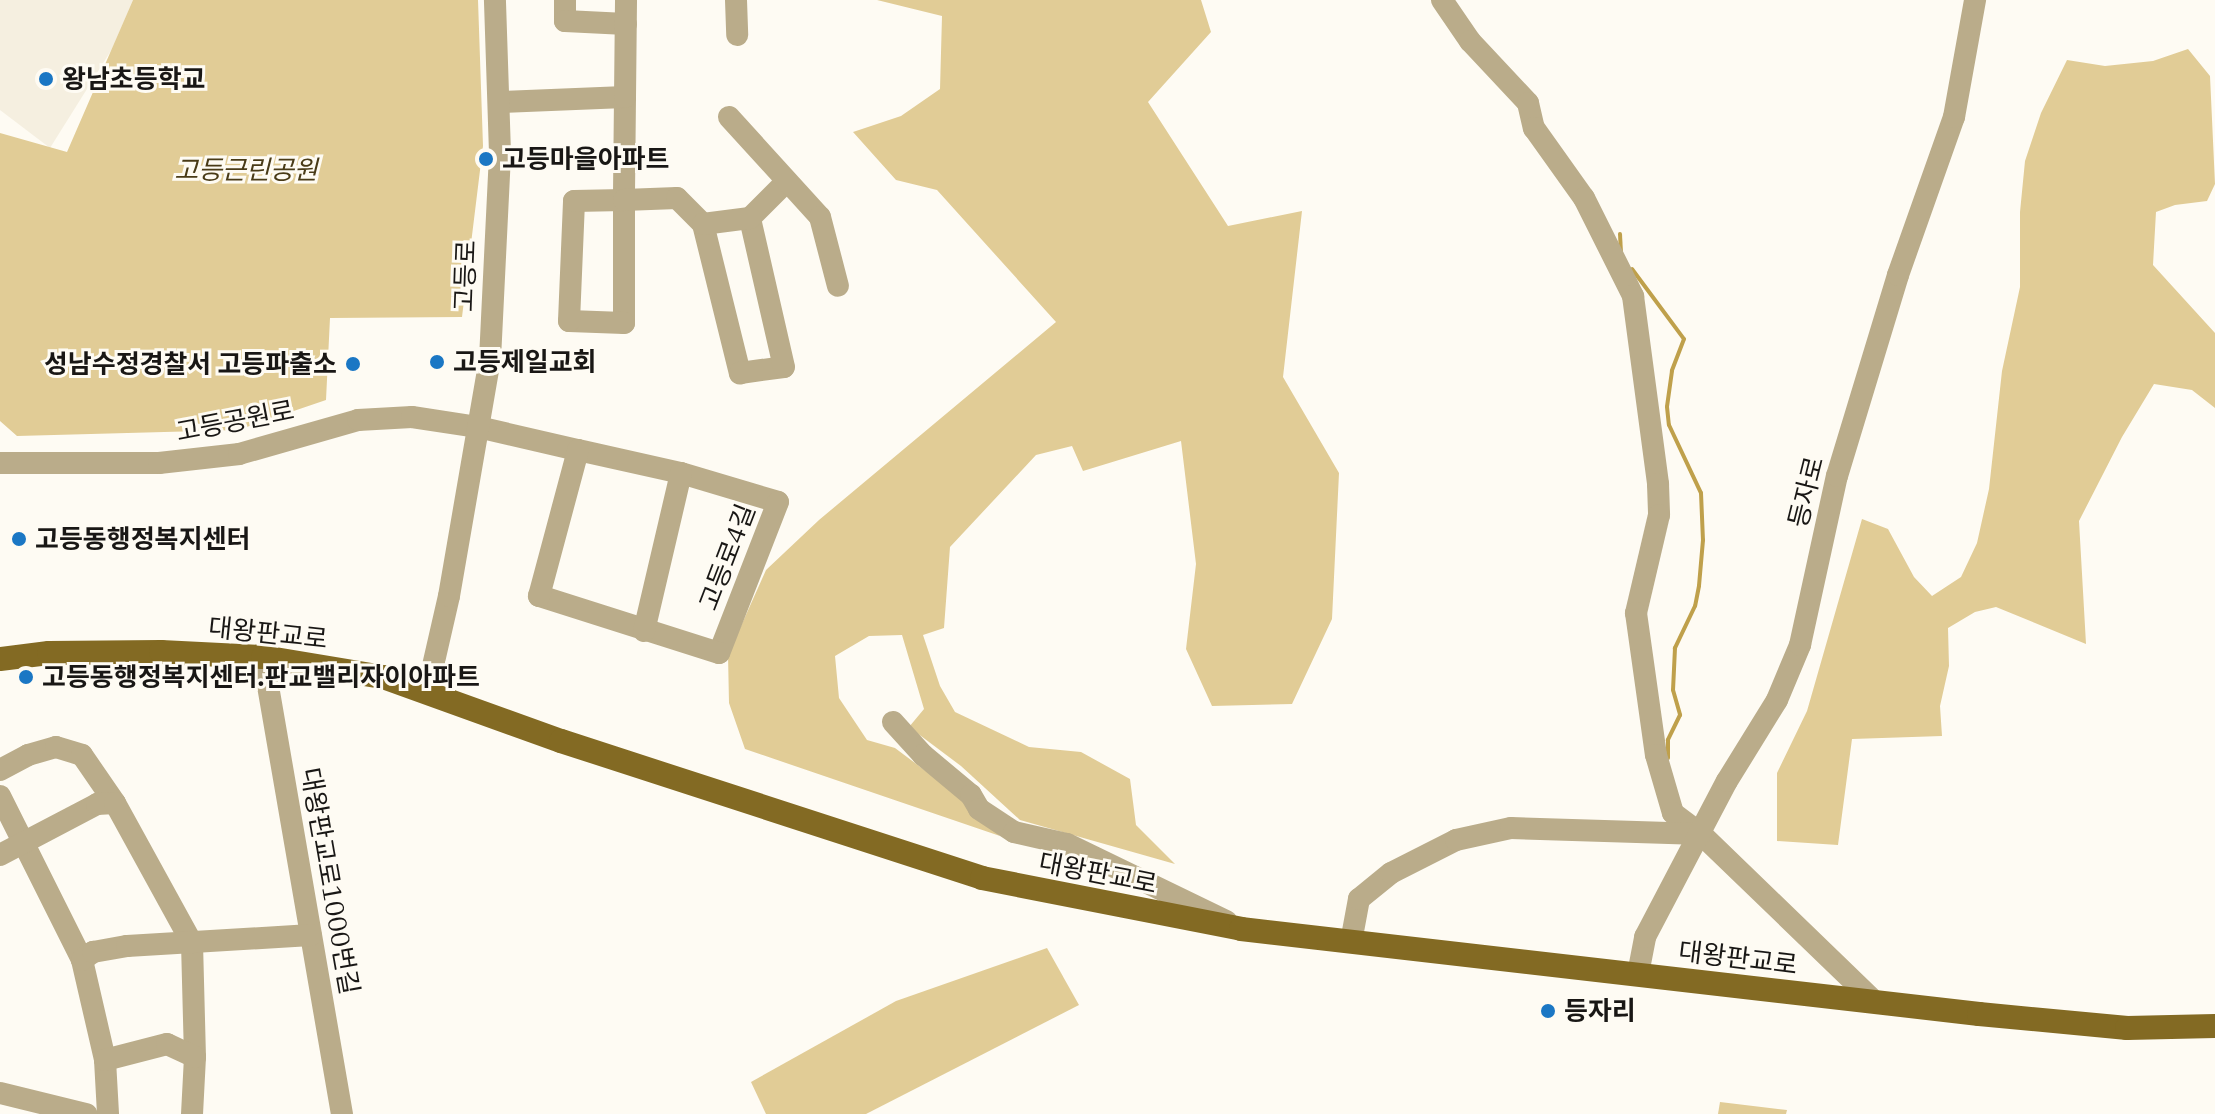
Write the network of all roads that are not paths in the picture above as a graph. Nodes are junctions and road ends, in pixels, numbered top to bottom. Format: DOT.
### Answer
graph roads {
  1 [pos="495,0"];
  2 [pos="565,0"];
  3 [pos="626,0"];
  4 [pos="736,0"];
  5 [pos="1442,0"];
  6 [pos="1975,0"];
  7 [pos="626,24"];
  8 [pos="737,35"];
  9 [pos="625,97"];
  10 [pos="499,102"];
  11 [pos="729,117"];
  12 [pos="787,181"];
  13 [pos="624,200"];
  14 [pos="750,218"];
  15 [pos="703,224"];
  16 [pos="838,286"];
  17 [pos="478,427"];
  18 [pos="578,450"];
  19 [pos="0,463"];
  20 [pos="681,473"];
  21 [pos="644,631"];
  22 [pos="263,657"];
  23 [pos="0,659"];
  24 [pos="427,692"];
  25 [pos="893,722"];
  26 [pos="0,770"];
  27 [pos="0,796"];
  28 [pos="115,803"];
  29 [pos="1701,834"];
  30 [pos="25,844"];
  31 [pos="0,855"];
  32 [pos="1241,929"];
  33 [pos="311,935"];
  34 [pos="1351,942"];
  35 [pos="192,943"];
  36 [pos="82,960"];
  37 [pos="1638,974"];
  38 [pos="1875,1002"];
  39 [pos="2215,1026"];
  40 [pos="195,1057"];
  41 [pos="105,1060"];
  42 [pos="0,1093"];
  43 [pos="86,1114"];
  44 [pos="108,1114"];
  45 [pos="192,1114"];
  46 [pos="342,1114"];
  1 -- 10 [label="street, 고등로"];
  2 -- 7 [label="street"];
  3 -- 7 [label="street"];
  4 -- 8 [label="street"];
  5 -- 29 [label="street"];
  6 -- 29 [label="street, 등자로"];
  7 -- 9 [label="street"];
  9 -- 10 [label="street"];
  9 -- 13 [label="street"];
  10 -- 17 [label="street, 고등로"];
  11 -- 12 [label="street"];
  12 -- 14 [label="street"];
  12 -- 16 [label="street"];
  13 -- 13 [label="street"];
  13 -- 15 [label="street"];
  14 -- 15 [label="street"];
  14 -- 15 [label="street"];
  17 -- 18 [label="street, 고등로4길"];
  17 -- 19 [label="street, 고등공원로"];
  17 -- 24 [label="street, 고등로"];
  18 -- 20 [label="street, 고등로4길"];
  18 -- 21 [label="street, 고등로4길"];
  20 -- 21 [label="street"];
  20 -- 21 [label="street, 고등로4길"];
  22 -- 23 [label="main road, 대왕판교로"];
  22 -- 24 [label="main road, 대왕판교로"];
  22 -- 33 [label="street, 대왕판교로1000번길"];
  24 -- 32 [label="main road, 대왕판교로"];
  25 -- 32 [label="street"];
  26 -- 28 [label="street"];
  27 -- 30 [label="street"];
  28 -- 30 [label="street"];
  28 -- 35 [label="street"];
  29 -- 34 [label="street"];
  29 -- 37 [label="street, 등자로"];
  29 -- 38 [label="street"];
  30 -- 31 [label="street"];
  30 -- 36 [label="street"];
  32 -- 34 [label="main road, 대왕판교로"];
  33 -- 35 [label="street"];
  33 -- 46 [label="street, 대왕판교로1000번길"];
  34 -- 37 [label="main road, 대왕판교로"];
  35 -- 36 [label="street"];
  35 -- 40 [label="street"];
  36 -- 41 [label="street"];
  37 -- 38 [label="main road, 대왕판교로"];
  38 -- 39 [label="main road, 대왕판교로"];
  40 -- 41 [label="street"];
  40 -- 45 [label="street"];
  41 -- 44 [label="street"];
  42 -- 43 [label="street"];
}
